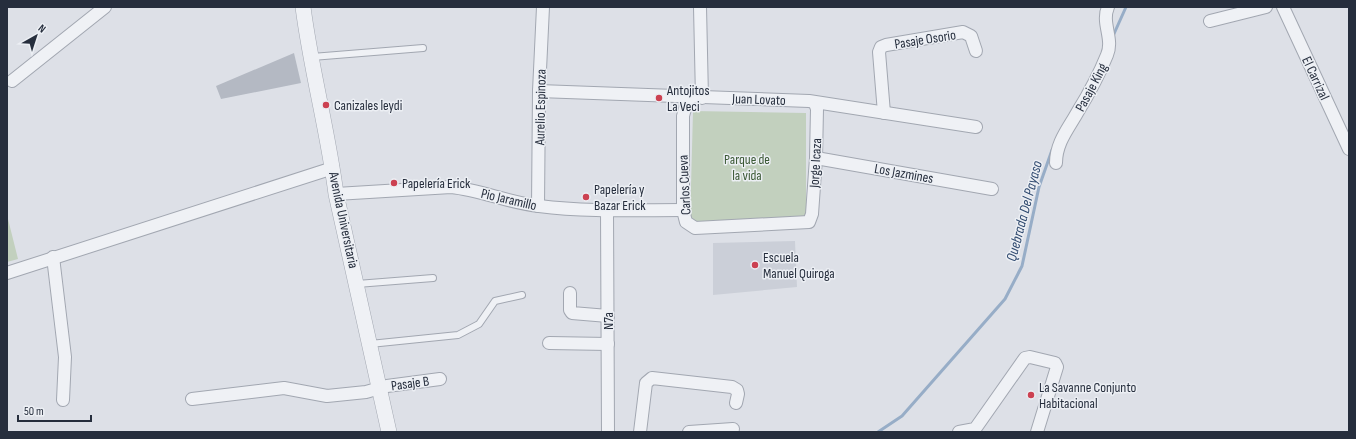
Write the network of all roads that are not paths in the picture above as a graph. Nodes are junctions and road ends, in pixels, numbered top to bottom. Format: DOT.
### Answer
graph roads {
  1 [pos="105,7"];
  2 [pos="303,7"];
  3 [pos="543,7"];
  4 [pos="700,7"];
  5 [pos="1108,7"];
  6 [pos="1266,7"];
  7 [pos="1283,7"];
  8 [pos="1210,21"];
  9 [pos="423,48"];
  10 [pos="976,51"];
  11 [pos="310,57"];
  12 [pos="12,82"];
  13 [pos="539,91"];
  14 [pos="696,98"];
  15 [pos="815,103"];
  16 [pos="884,112"];
  17 [pos="976,127"];
  18 [pos="1349,149"];
  19 [pos="816,158"];
  20 [pos="1056,163"];
  21 [pos="333,168"];
  22 [pos="992,189"];
  23 [pos="336,194"];
  24 [pos="538,206"];
  25 [pos="607,210"];
  26 [pos="683,210"];
  27 [pos="809,222"];
  28 [pos="53,257"];
  29 [pos="7,273"];
  30 [pos="433,278"];
  31 [pos="357,284"];
  32 [pos="570,293"];
  33 [pos="522,295"];
  34 [pos="608,316"];
  35 [pos="550,343"];
  36 [pos="370,344"];
  37 [pos="608,344"];
  38 [pos="440,379"];
  39 [pos="380,388"];
  40 [pos="192,399"];
  41 [pos="62,400"];
  42 [pos="736,403"];
  43 [pos="733,429"];
  44 [pos="388,432"];
  45 [pos="608,432"];
  46 [pos="640,432"];
  47 [pos="689,432"];
  48 [pos="959,432"];
  49 [pos="1039,432"];
  1 -- 12 [label="street"];
  2 -- 11 [label="street, Avenida Universitaria"];
  3 -- 13 [label="street, Aurelio Espinoza"];
  4 -- 14 [label="street"];
  5 -- 20 [label="street, Pasaje King"];
  6 -- 8 [label="street"];
  7 -- 18 [label="street, El Carrizal"];
  9 -- 11 [label="lane"];
  10 -- 16 [label="street, Pasaje Osorio"];
  11 -- 21 [label="street, Avenida Universitaria"];
  13 -- 14 [label="street, Juan Lovato"];
  13 -- 24 [label="street, Aurelio Espinoza"];
  14 -- 15 [label="street, Juan Lovato"];
  14 -- 26 [label="street, Carlos Cueva"];
  15 -- 16 [label="street, Juan Lovato"];
  15 -- 19 [label="street, Jorge Icaza"];
  16 -- 17 [label="street, Juan Lovato"];
  19 -- 22 [label="street, Los Jazmines"];
  19 -- 27 [label="street, Jorge Icaza"];
  21 -- 23 [label="street, Avenida Universitaria"];
  21 -- 28 [label="street"];
  23 -- 24 [label="street, Pio Jaramillo"];
  23 -- 31 [label="street, Avenida Universitaria"];
  24 -- 25 [label="street, Pio Jaramillo"];
  25 -- 26 [label="street, Pio Jaramillo"];
  25 -- 34 [label="street, N7a"];
  26 -- 27 [label="street, Carlos Cueva"];
  28 -- 29 [label="street"];
  28 -- 41 [label="street"];
  30 -- 31 [label="lane"];
  31 -- 36 [label="street, Avenida Universitaria"];
  32 -- 34 [label="street"];
  33 -- 36 [label="lane"];
  34 -- 37 [label="street, N7a"];
  35 -- 37 [label="street"];
  36 -- 39 [label="street, Avenida Universitaria"];
  37 -- 45 [label="street, N7a"];
  38 -- 39 [label="street, Pasaje B"];
  39 -- 40 [label="street, Pasaje B"];
  39 -- 44 [label="street, Avenida Universitaria"];
  42 -- 46 [label="street"];
  43 -- 47 [label="street"];
  48 -- 49 [label="street"];
}
